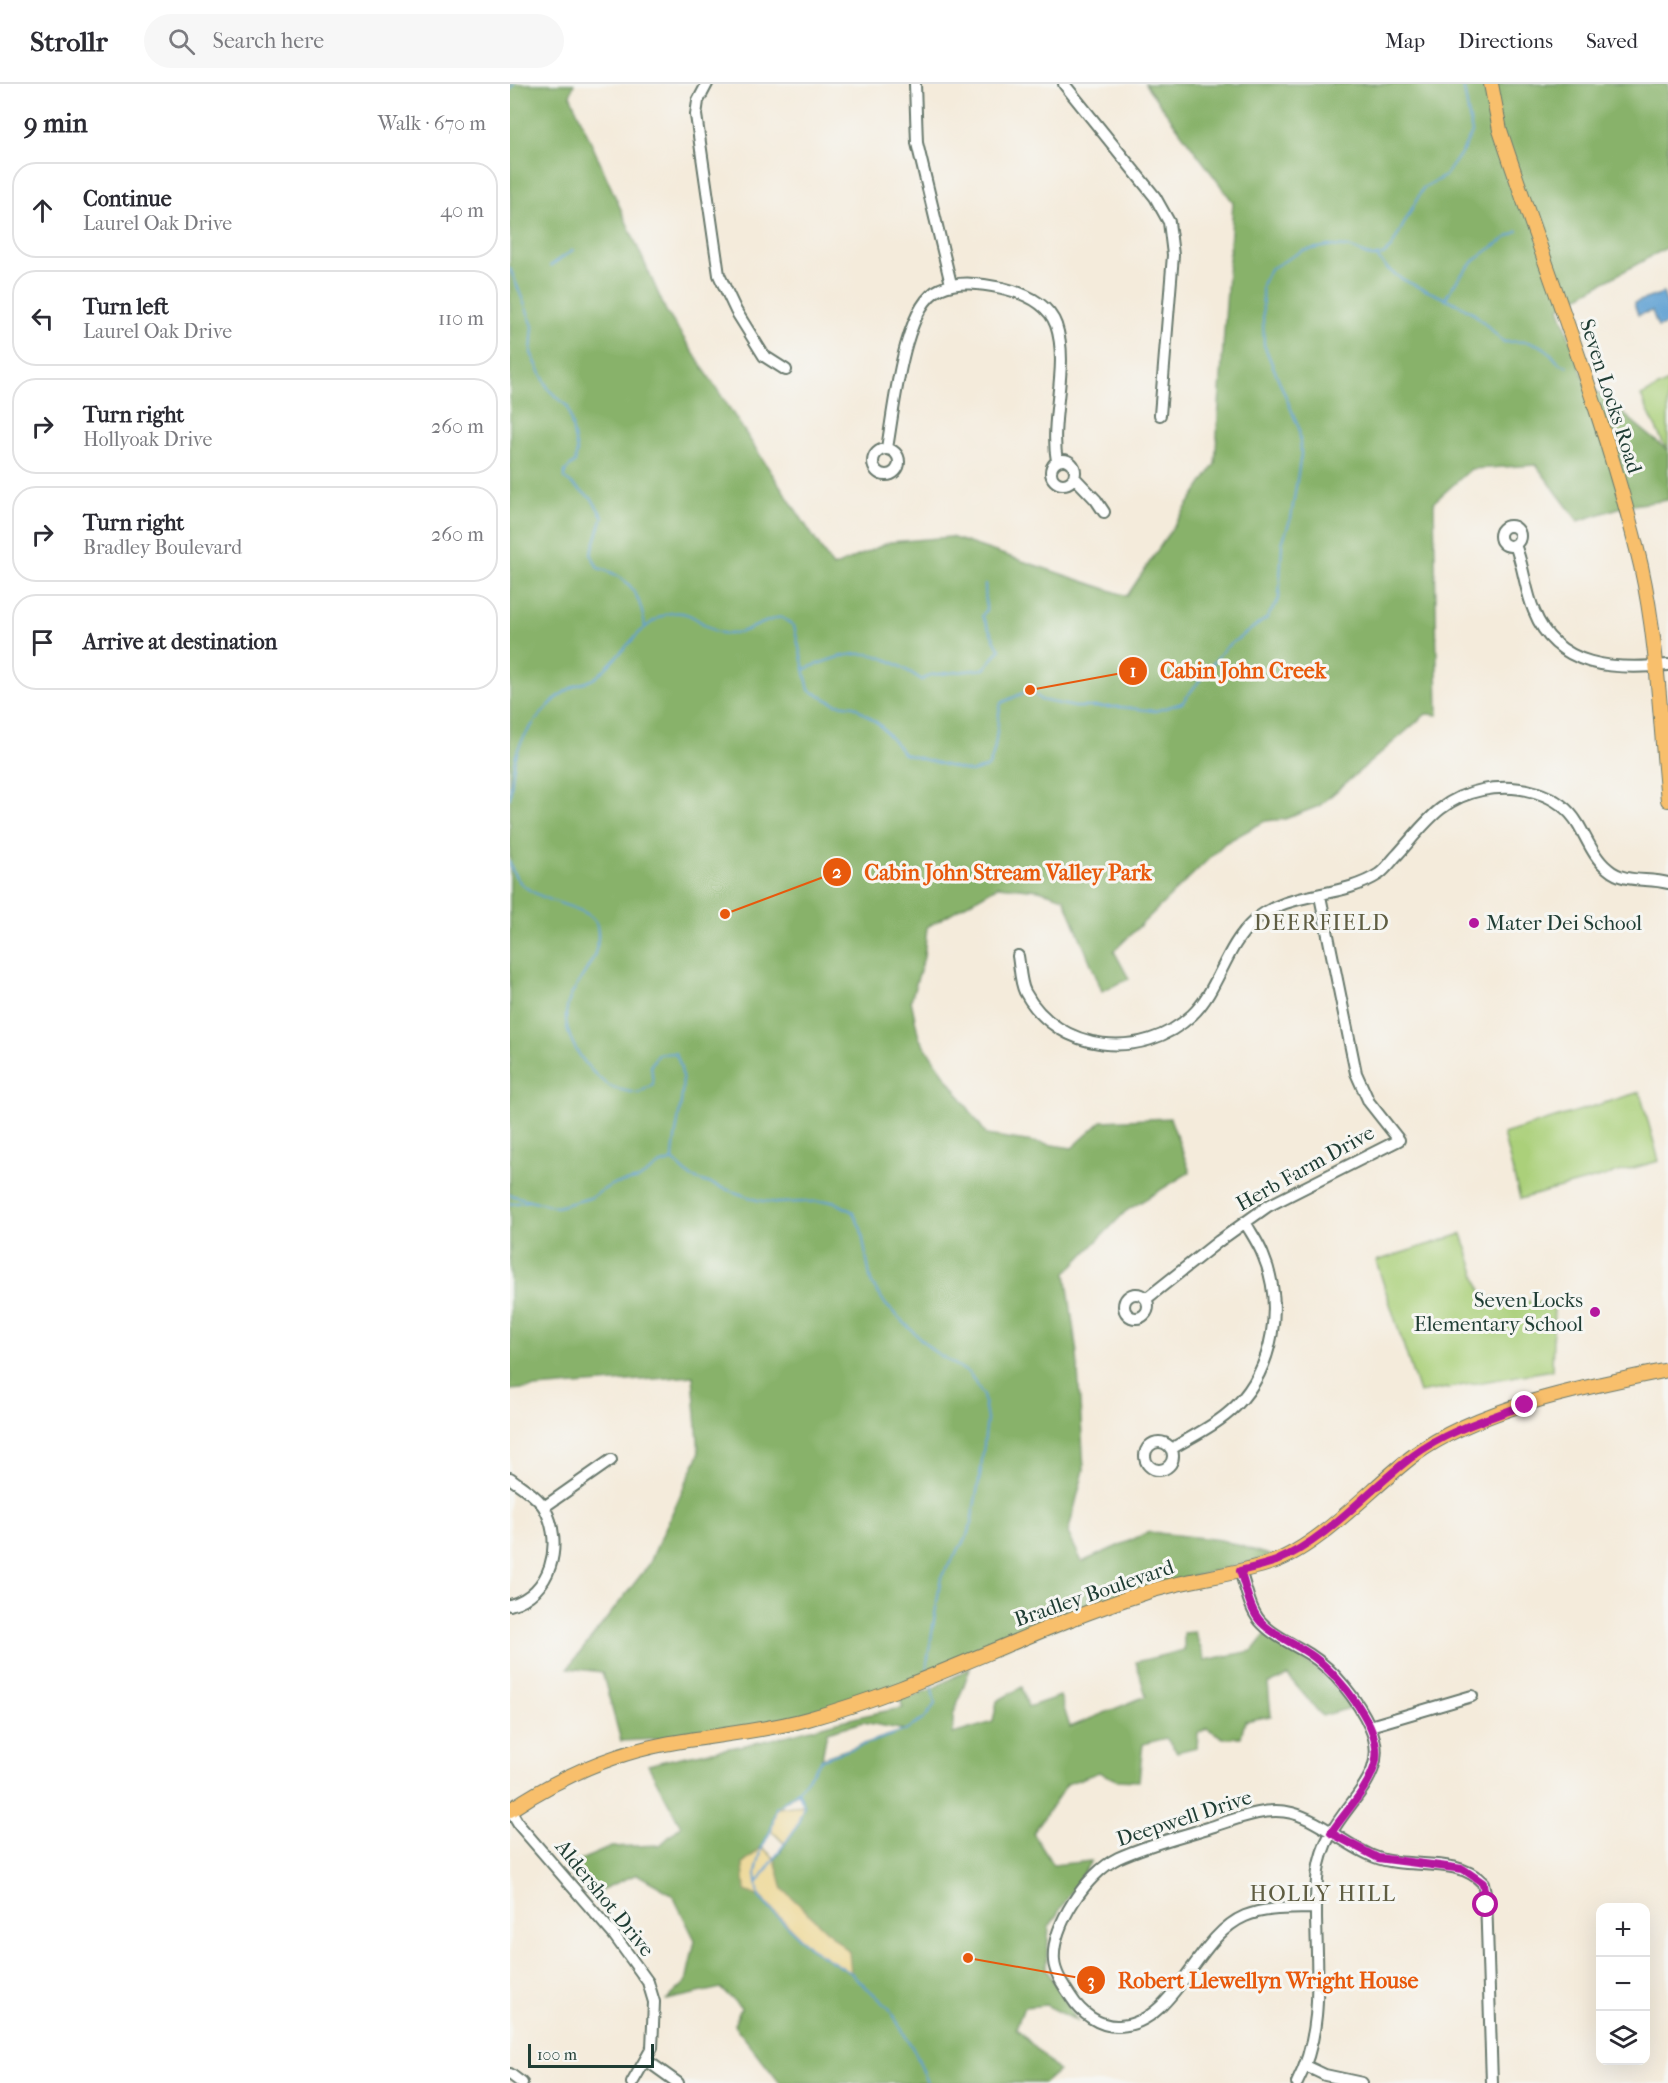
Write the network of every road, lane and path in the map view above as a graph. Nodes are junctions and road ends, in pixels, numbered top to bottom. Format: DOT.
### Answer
graph roads {
  1 [pos="707,84"];
  2 [pos="915,84"];
  3 [pos="1064,84"];
  4 [pos="1491,84"];
  5 [pos="951,284"];
  6 [pos="786,370"];
  7 [pos="1160,416"];
  8 [pos="887,448"];
  9 [pos="1057,461"];
  10 [pos="1074,477"];
  11 [pos="1104,512"];
  12 [pos="1515,545"];
  13 [pos="1662,665"];
  14 [pos="1668,800"];
  15 [pos="1668,884"];
  16 [pos="1320,896"];
  17 [pos="1018,956"];
  18 [pos="1245,1222"];
  19 [pos="1146,1299"];
  20 [pos="1668,1370"];
  21 [pos="1171,1449"];
  22 [pos="611,1460"];
  23 [pos="510,1478"];
  24 [pos="544,1507"];
  25 [pos="1240,1571"];
  26 [pos="510,1605"];
  27 [pos="1472,1696"];
  28 [pos="1370,1726"];
  29 [pos="510,1810"];
  30 [pos="1331,1833"];
  31 [pos="1316,1908"];
  32 [pos="646,2060"];
  33 [pos="1306,2066"];
  34 [pos="632,2083"];
  35 [pos="678,2083"];
  36 [pos="1297,2083"];
  37 [pos="1362,2083"];
  38 [pos="1492,2083"];
  1 -- 6 [label="street"];
  2 -- 5 [label="street"];
  3 -- 7 [label="street"];
  4 -- 13 [label="main road, Seven Locks Road"];
  5 -- 8 [label="street"];
  5 -- 9 [label="street"];
  9 -- 10 [label="street"];
  9 -- 10 [label="street"];
  10 -- 11 [label="street"];
  12 -- 13 [label="street"];
  13 -- 14 [label="main road, Seven Locks Road"];
  15 -- 16 [label="street"];
  16 -- 17 [label="street"];
  16 -- 18 [label="street, Herb Farm Drive"];
  18 -- 19 [label="street, Herb Farm Drive"];
  18 -- 21 [label="street"];
  20 -- 25 [label="main road, Bradley Boulevard"];
  22 -- 24 [label="street"];
  23 -- 24 [label="street"];
  24 -- 26 [label="street"];
  25 -- 28 [label="street"];
  25 -- 29 [label="main road, Bradley Boulevard"];
  27 -- 28 [label="street"];
  28 -- 30 [label="street"];
  29 -- 32 [label="street, Aldershot Drive"];
  30 -- 31 [label="street"];
  30 -- 31 [label="street, Deepwell Drive"];
  30 -- 38 [label="street, Deepwell Drive"];
  31 -- 33 [label="street"];
  32 -- 34 [label="street, Aldershot Drive"];
  32 -- 35 [label="street"];
  33 -- 36 [label="street"];
  33 -- 37 [label="street"];
}
